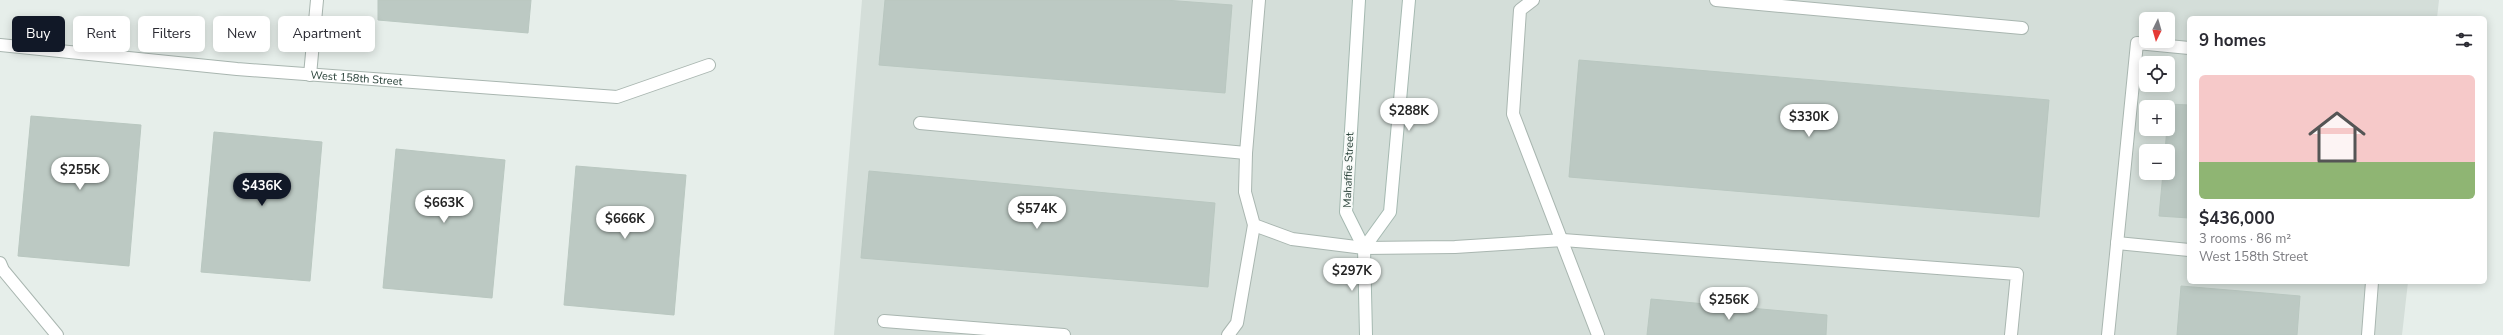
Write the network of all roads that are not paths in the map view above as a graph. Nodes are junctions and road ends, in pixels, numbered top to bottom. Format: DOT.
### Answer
graph roads {
  1 [pos="317,0"];
  2 [pos="1260,0"];
  3 [pos="1359,0"];
  4 [pos="1409,0"];
  5 [pos="1532,0"];
  6 [pos="1716,0"];
  7 [pos="2022,28"];
  8 [pos="0,45"];
  9 [pos="2187,48"];
  10 [pos="709,65"];
  11 [pos="310,74"];
  12 [pos="920,123"];
  13 [pos="1246,153"];
  14 [pos="1254,225"];
  15 [pos="1563,240"];
  16 [pos="2117,243"];
  17 [pos="1364,248"];
  18 [pos="2187,250"];
  19 [pos="0,262"];
  20 [pos="2372,284"];
  21 [pos="884,321"];
  22 [pos="57,335"];
  23 [pos="1064,335"];
  24 [pos="1228,335"];
  25 [pos="1366,335"];
  26 [pos="1598,335"];
  27 [pos="2011,335"];
  28 [pos="2108,335"];
  29 [pos="2368,335"];
  1 -- 11 [label="street"];
  2 -- 13 [label="street"];
  3 -- 17 [label="street, Mahaffie Street"];
  4 -- 17 [label="street"];
  5 -- 15 [label="street"];
  6 -- 7 [label="street"];
  8 -- 11 [label="street, West 158th Street"];
  9 -- 16 [label="street"];
  10 -- 11 [label="street, West 158th Street"];
  12 -- 13 [label="street"];
  13 -- 14 [label="street"];
  14 -- 17 [label="street"];
  14 -- 24 [label="street"];
  15 -- 17 [label="street"];
  15 -- 26 [label="street"];
  15 -- 27 [label="street"];
  16 -- 18 [label="street"];
  16 -- 28 [label="street"];
  17 -- 25 [label="street"];
  19 -- 22 [label="street"];
  20 -- 29 [label="street"];
  21 -- 23 [label="street"];
}
